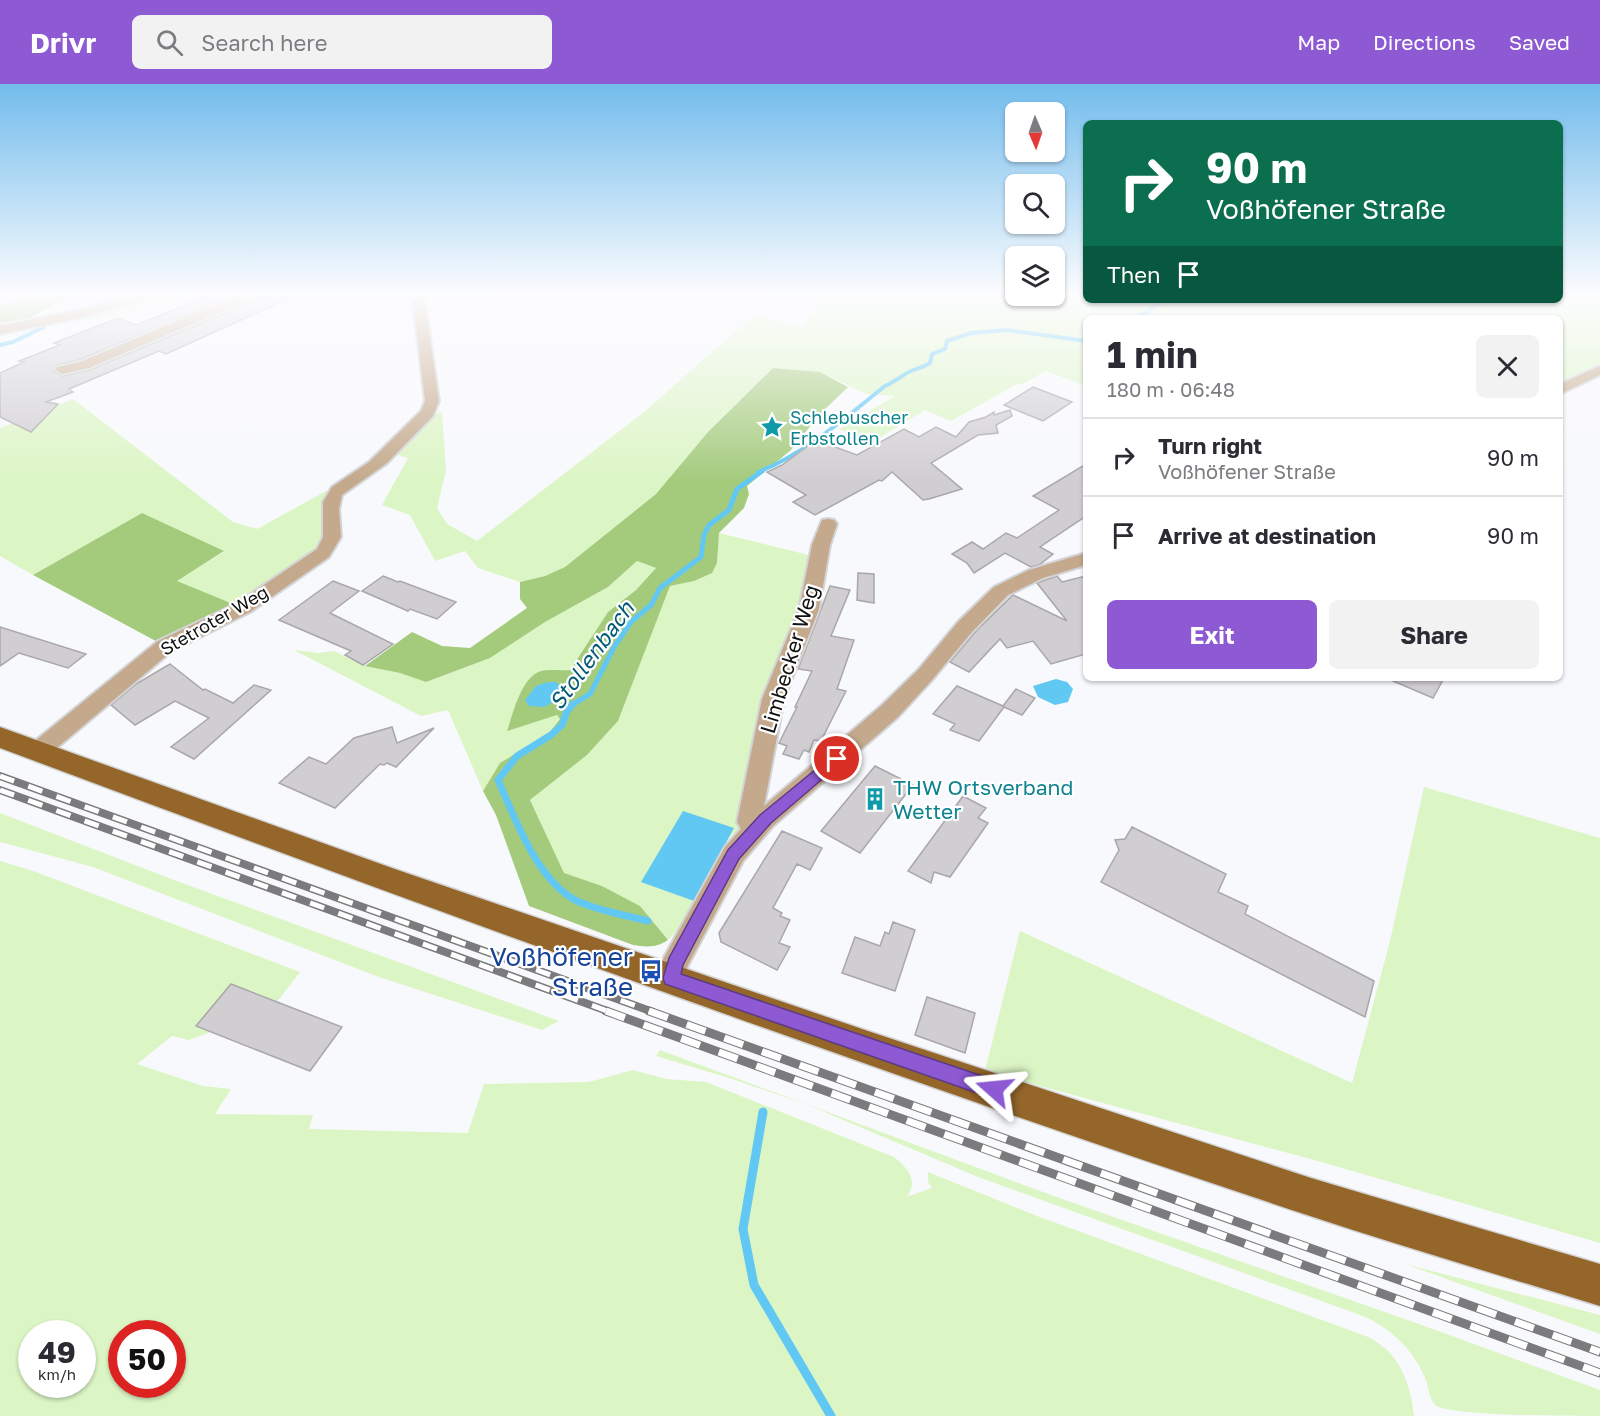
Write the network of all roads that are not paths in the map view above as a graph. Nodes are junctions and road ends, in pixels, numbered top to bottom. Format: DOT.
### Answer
graph roads {
  1 [pos="105,356"];
  2 [pos="427,356"];
  3 [pos="62,370"];
  4 [pos="1600,370"];
  5 [pos="1563,388"];
  6 [pos="828,524"];
  7 [pos="1083,560"];
  8 [pos="0,737"];
  9 [pos="38,751"];
  10 [pos="755,830"];
  11 [pos="671,978"];
  12 [pos="1600,1285"];
  1 -- 3 [label="street"];
  2 -- 9 [label="street, Stetroter Weg"];
  4 -- 5 [label="street"];
  6 -- 10 [label="street, Limbecker Weg"];
  7 -- 10 [label="street"];
  8 -- 9 [label="main road"];
  9 -- 11 [label="main road"];
  10 -- 11 [label="street"];
  11 -- 12 [label="main road"];
}
